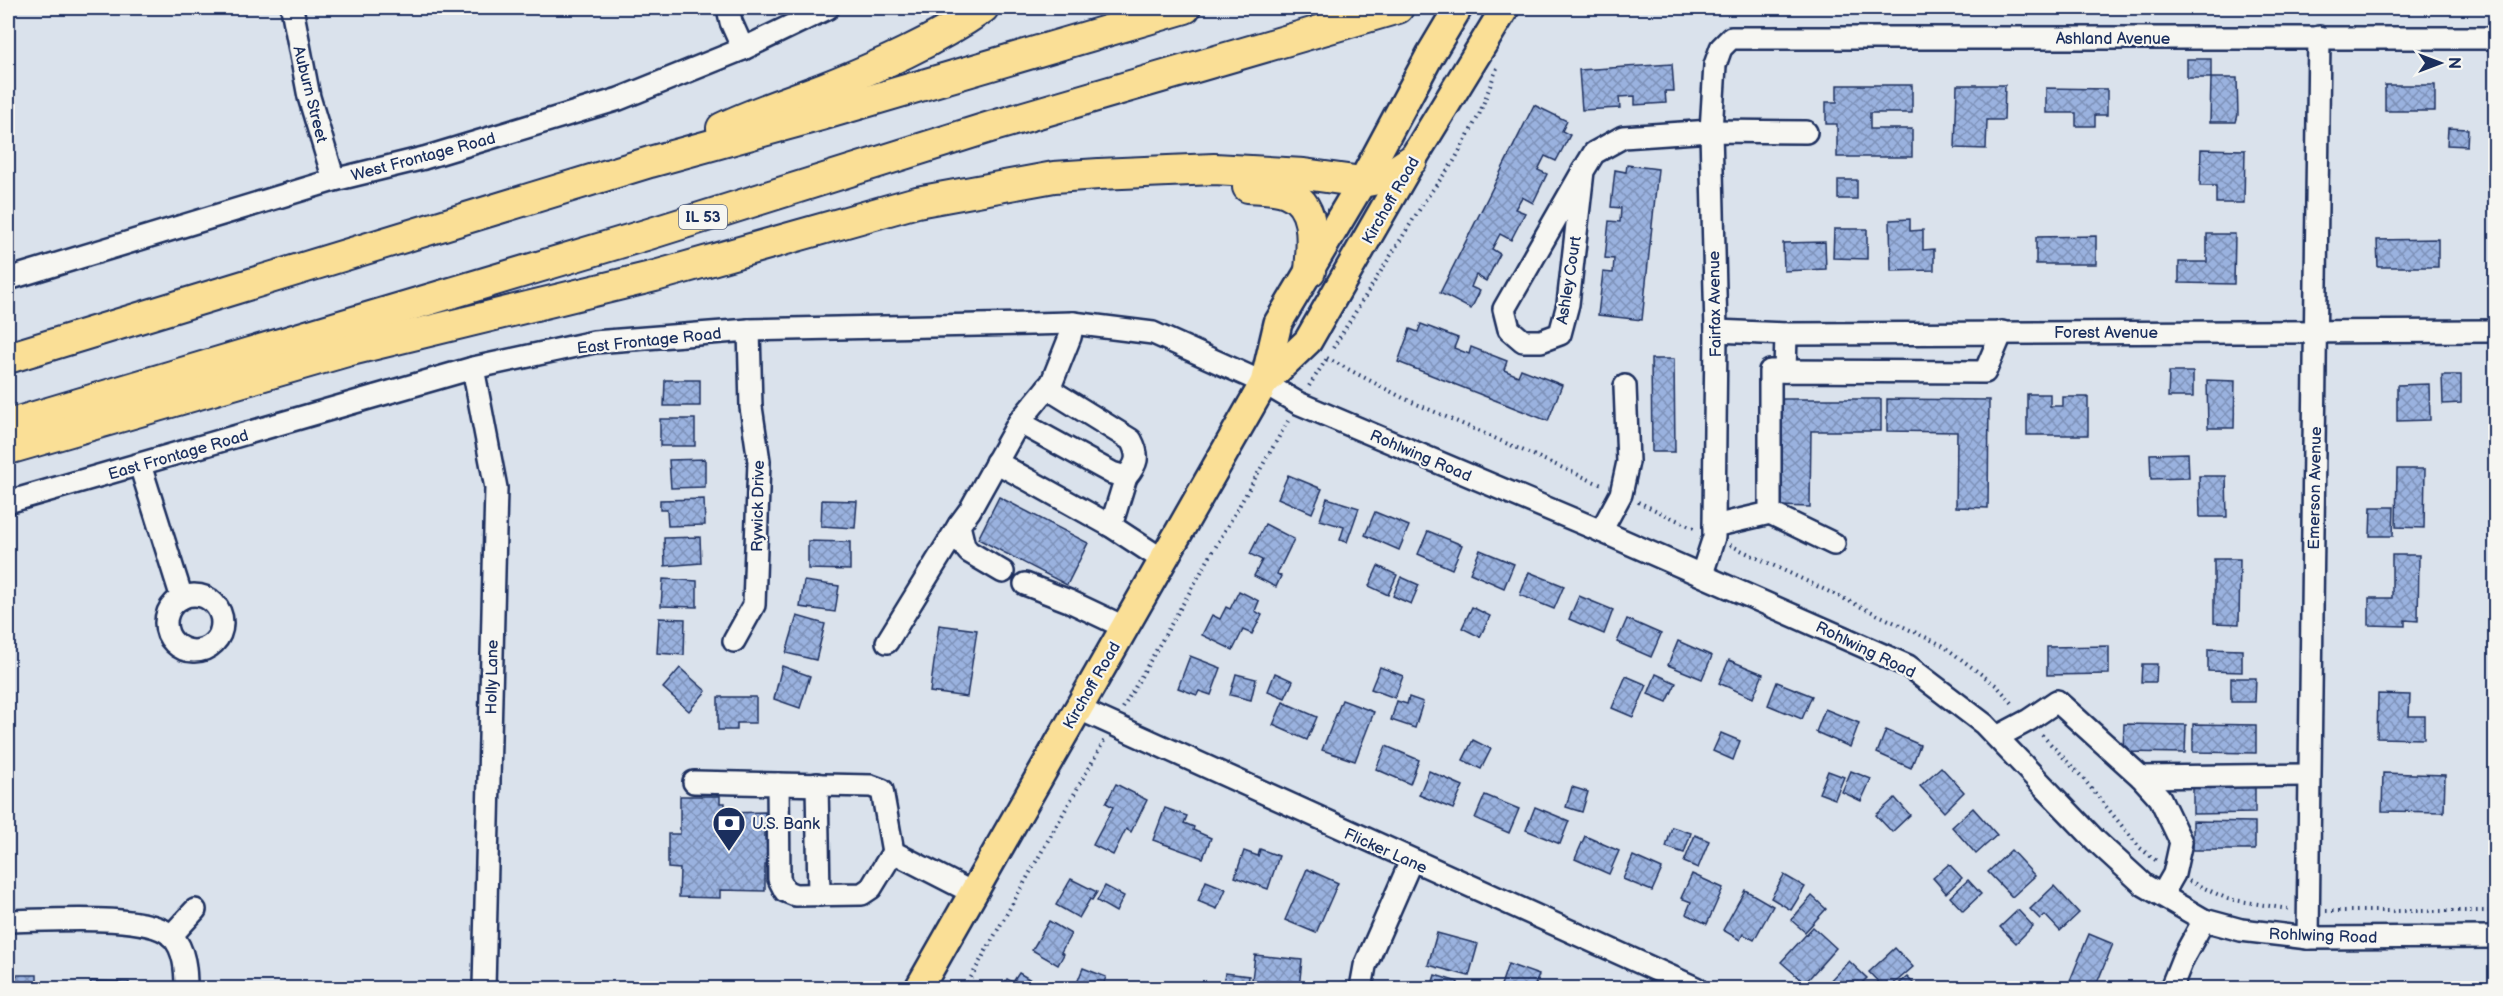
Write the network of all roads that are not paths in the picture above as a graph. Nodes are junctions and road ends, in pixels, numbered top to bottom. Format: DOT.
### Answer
graph roads {
  1 [pos="292,8"];
  2 [pos="728,8"];
  3 [pos="828,8"];
  4 [pos="982,8"];
  5 [pos="1185,8"];
  6 [pos="1398,8"];
  7 [pos="1458,8"];
  8 [pos="1505,8"];
  9 [pos="1731,38"];
  10 [pos="2319,38"];
  11 [pos="2496,38"];
  12 [pos="743,49"];
  13 [pos="1711,131"];
  14 [pos="1806,132"];
  15 [pos="1412,160"];
  16 [pos="650,162"];
  17 [pos="1583,171"];
  18 [pos="1135,173"];
  19 [pos="334,180"];
  20 [pos="1362,182"];
  21 [pos="1310,272"];
  22 [pos="8,279"];
  23 [pos="1073,323"];
  24 [pos="749,330"];
  25 [pos="2316,330"];
  26 [pos="1716,331"];
  27 [pos="2496,331"];
  28 [pos="2002,332"];
  29 [pos="1786,334"];
  30 [pos="8,358"];
  31 [pos="473,368"];
  32 [pos="1785,370"];
  33 [pos="1264,383"];
  34 [pos="1625,386"];
  35 [pos="1047,388"];
  36 [pos="1019,422"];
  37 [pos="8,425"];
  38 [pos="8,449"];
  39 [pos="996,462"];
  40 [pos="140,465"];
  41 [pos="1126,477"];
  42 [pos="8,502"];
  43 [pos="1770,513"];
  44 [pos="959,525"];
  45 [pos="1110,526"];
  46 [pos="1714,526"];
  47 [pos="1601,531"];
  48 [pos="1834,544"];
  49 [pos="1163,560"];
  50 [pos="1003,572"];
  51 [pos="1702,574"];
  52 [pos="1024,584"];
  53 [pos="182,598"];
  54 [pos="1124,627"];
  55 [pos="734,642"];
  56 [pos="887,642"];
  57 [pos="1077,708"];
  58 [pos="1997,737"];
  59 [pos="2309,775"];
  60 [pos="2140,777"];
  61 [pos="694,782"];
  62 [pos="778,784"];
  63 [pos="817,784"];
  64 [pos="893,852"];
  65 [pos="1411,861"];
  66 [pos="973,894"];
  67 [pos="819,895"];
  68 [pos="2162,896"];
  69 [pos="195,910"];
  70 [pos="2204,920"];
  71 [pos="8,921"];
  72 [pos="171,936"];
  73 [pos="2496,937"];
  74 [pos="2308,938"];
  75 [pos="186,988"];
  76 [pos="484,988"];
  77 [pos="919,988"];
  78 [pos="1361,988"];
  79 [pos="1696,988"];
  80 [pos="2171,988"];
  1 -- 19 [label="street, Auburn Street"];
  2 -- 12 [label="street"];
  3 -- 12 [label="street, West Frontage Road"];
  4 -- 16 [label="highway"];
  5 -- 16 [label="highway"];
  6 -- 37 [label="highway, IL 53"];
  7 -- 20 [label="main road, Kirchoff Road"];
  8 -- 15 [label="main road, Kirchoff Road"];
  9 -- 10 [label="street, Ashland Avenue"];
  9 -- 13 [label="street, Fairfax Avenue"];
  10 -- 11 [label="street, Ashland Avenue"];
  10 -- 25 [label="street, Emerson Avenue"];
  12 -- 19 [label="street, West Frontage Road"];
  13 -- 14 [label="street, Ashley Court"];
  13 -- 17 [label="street, Ashley Court"];
  13 -- 26 [label="street, Fairfax Avenue"];
  15 -- 20 [label="highway"];
  15 -- 33 [label="main road, Kirchoff Road"];
  16 -- 30 [label="highway"];
  17 -- 17 [label="street, Ashley Court"];
  18 -- 20 [label="highway"];
  18 -- 21 [label="highway"];
  18 -- 38 [label="highway"];
  19 -- 22 [label="street, West Frontage Road"];
  20 -- 21 [label="main road, Kirchoff Road"];
  21 -- 33 [label="main road, Kirchoff Road"];
  23 -- 24 [label="street, East Frontage Road"];
  23 -- 33 [label="street, East Frontage Road"];
  23 -- 35 [label="street"];
  24 -- 31 [label="street, East Frontage Road"];
  24 -- 55 [label="street, Rywick Drive"];
  25 -- 27 [label="street, Forest Avenue"];
  25 -- 28 [label="street, Forest Avenue"];
  25 -- 59 [label="street, Emerson Avenue"];
  26 -- 29 [label="street, Forest Avenue"];
  26 -- 46 [label="street, Fairfax Avenue"];
  28 -- 29 [label="street, Forest Avenue"];
  28 -- 32 [label="street"];
  29 -- 32 [label="street"];
  31 -- 40 [label="street, East Frontage Road"];
  31 -- 76 [label="street, Holly Lane"];
  32 -- 43 [label="street"];
  33 -- 47 [label="street, Rohlwing Road"];
  33 -- 49 [label="main road, Kirchoff Road"];
  34 -- 47 [label="street"];
  35 -- 36 [label="street"];
  35 -- 41 [label="street"];
  36 -- 39 [label="street"];
  36 -- 41 [label="street"];
  39 -- 44 [label="street"];
  39 -- 45 [label="street"];
  40 -- 42 [label="street, East Frontage Road"];
  40 -- 53 [label="street"];
  41 -- 45 [label="street"];
  43 -- 46 [label="street"];
  43 -- 48 [label="street"];
  44 -- 50 [label="street"];
  44 -- 56 [label="street"];
  45 -- 49 [label="street"];
  46 -- 51 [label="street, Fairfax Avenue"];
  47 -- 51 [label="street, Rohlwing Road"];
  49 -- 54 [label="main road, Kirchoff Road"];
  51 -- 58 [label="street, Rohlwing Road"];
  52 -- 54 [label="street"];
  54 -- 57 [label="main road, Kirchoff Road"];
  57 -- 65 [label="street, Flicker Lane"];
  57 -- 66 [label="main road, Kirchoff Road"];
  58 -- 60 [label="street"];
  58 -- 68 [label="street, Rohlwing Road"];
  59 -- 60 [label="street"];
  59 -- 74 [label="street, Emerson Avenue"];
  60 -- 68 [label="street"];
  61 -- 62 [label="street"];
  62 -- 63 [label="street"];
  62 -- 67 [label="street"];
  63 -- 64 [label="street"];
  63 -- 67 [label="street"];
  64 -- 66 [label="street"];
  64 -- 67 [label="street"];
  65 -- 78 [label="street"];
  65 -- 79 [label="street, Flicker Lane"];
  66 -- 77 [label="main road, Kirchoff Road"];
  68 -- 70 [label="street, Rohlwing Road"];
  69 -- 72 [label="street"];
  70 -- 74 [label="street, Rohlwing Road"];
  70 -- 80 [label="street"];
  71 -- 72 [label="street"];
  72 -- 75 [label="street"];
  73 -- 74 [label="street, Rohlwing Road"];
}
